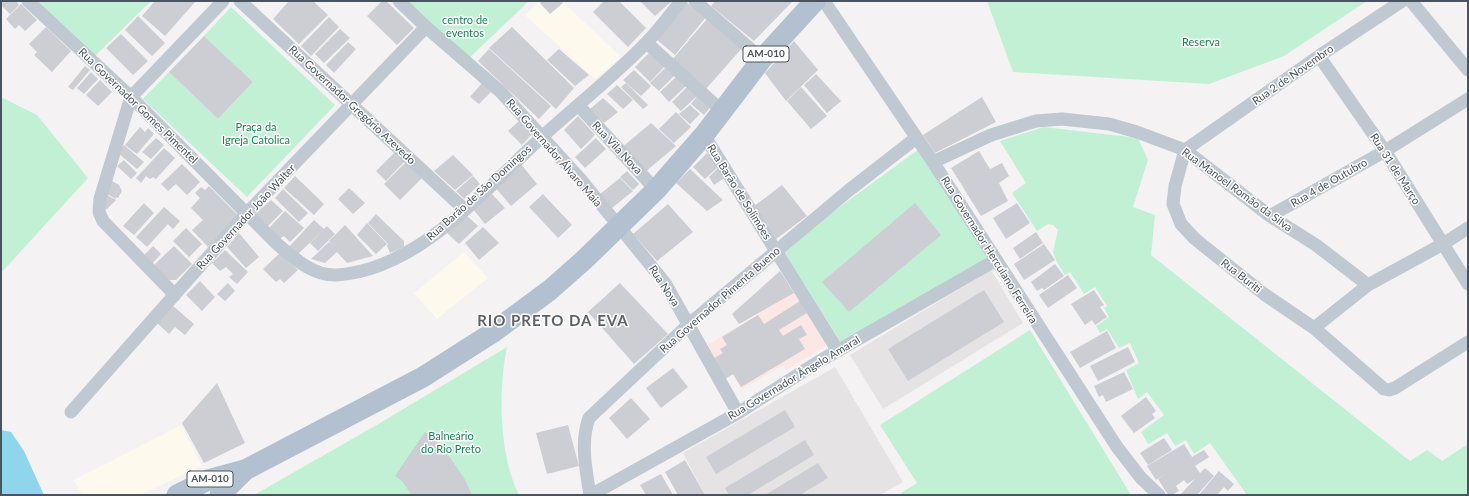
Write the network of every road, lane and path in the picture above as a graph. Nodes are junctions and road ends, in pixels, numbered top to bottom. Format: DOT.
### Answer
graph roads {
  1 [pos="28,1"];
  2 [pos="223,1"];
  3 [pos="240,1"];
  4 [pos="399,1"];
  5 [pos="681,1"];
  6 [pos="695,1"];
  7 [pos="815,1"];
  8 [pos="824,1"];
  9 [pos="1402,1"];
  10 [pos="1411,1"];
  11 [pos="426,28"];
  12 [pos="647,43"];
  13 [pos="1319,56"];
  14 [pos="762,58"];
  15 [pos="1468,70"];
  16 [pos="131,97"];
  17 [pos="1468,99"];
  18 [pos="353,105"];
  19 [pos="579,106"];
  20 [pos="722,111"];
  21 [pos="704,135"];
  22 [pos="543,136"];
  23 [pos="916,138"];
  24 [pos="1185,150"];
  25 [pos="1385,151"];
  26 [pos="933,162"];
  27 [pos="656,190"];
  28 [pos="464,209"];
  29 [pos="246,214"];
  30 [pos="1270,216"];
  31 [pos="618,226"];
  32 [pos="1468,228"];
  33 [pos="1443,244"];
  34 [pos="776,251"];
  35 [pos="996,260"];
  36 [pos="1368,284"];
  37 [pos="1468,284"];
  38 [pos="175,295"];
  39 [pos="688,325"];
  40 [pos="1314,328"];
  41 [pos="1468,342"];
  42 [pos="838,351"];
  43 [pos="71,412"];
  44 [pos="738,413"];
  45 [pos="245,470"];
  46 [pos="177,495"];
  47 [pos="220,495"];
  48 [pos="591,495"];
  49 [pos="1159,495"];
  1 -- 16 [label="street, Rua Governador Gomes Pimentel"];
  2 -- 16 [label="street"];
  3 -- 18 [label="street, Rua Governador Gregório Azevedo"];
  4 -- 11 [label="street, Rua Governador Álvaro Maia"];
  5 -- 12 [label="street, Rua Barão de São Domingos"];
  6 -- 14 [label="street"];
  7 -- 14 [label="main road, AM-010"];
  8 -- 23 [label="street, Rua Governador Herculano Ferreira"];
  9 -- 13 [label="street, Rua 2 de Novembro"];
  10 -- 15 [label="street"];
  11 -- 18 [label="street, Rua Governador João Walter"];
  11 -- 22 [label="street, Rua Governador Álvaro Maia"];
  12 -- 19 [label="street, Rua Barão de São Domingos"];
  12 -- 20 [label="street"];
  13 -- 24 [label="street, Rua 2 de Novembro"];
  13 -- 25 [label="street, Rua 31 de Março"];
  14 -- 20 [label="main road, AM-010"];
  16 -- 29 [label="street, Rua Governador Gomes Pimentel"];
  16 -- 38 [label="street"];
  17 -- 25 [label="street, Rua 4 de Outubro"];
  18 -- 28 [label="street, Rua Governador Gregório Azevedo"];
  18 -- 29 [label="street, Rua Governador João Walter"];
  19 -- 22 [label="street, Rua Barão de São Domingos"];
  19 -- 27 [label="street, Rua Vila Nova"];
  20 -- 21 [label="main road, AM-010"];
  21 -- 27 [label="main road, AM-010"];
  21 -- 34 [label="street, Rua Barão de Solimões"];
  22 -- 28 [label="street, Rua Barão de São Domingos"];
  22 -- 31 [label="street, Rua Governador Álvaro Maia"];
  23 -- 26 [label="street, Rua Governador Herculano Ferreira"];
  23 -- 34 [label="street, Rua Governador Pimenta Bueno"];
  24 -- 26 [label="street, Rua Manoel Romão da Silva"];
  24 -- 30 [label="street, Rua Manoel Romão da Silva"];
  24 -- 40 [label="street, Rua Buriti"];
  25 -- 30 [label="street, Rua 4 de Outubro"];
  25 -- 33 [label="street, Rua 31 de Março"];
  26 -- 35 [label="street, Rua Governador Herculano Ferreira"];
  27 -- 31 [label="main road, AM-010"];
  28 -- 29 [label="street, Rua Barão de São Domingos"];
  29 -- 38 [label="street, Rua Governador João Walter"];
  30 -- 36 [label="street, Rua Manoel Romão da Silva"];
  31 -- 39 [label="street, Rua Nova"];
  31 -- 45 [label="main road, AM-010"];
  32 -- 33 [label="street"];
  33 -- 36 [label="street"];
  33 -- 37 [label="street, Rua 31 de Março"];
  34 -- 39 [label="street, Rua Governador Pimenta Bueno"];
  34 -- 42 [label="street, Rua Barão de Solimões"];
  35 -- 42 [label="street, Rua Governador Ângelo Amaral"];
  35 -- 49 [label="street, Rua Governador Herculano Ferreira"];
  36 -- 40 [label="street"];
  38 -- 43 [label="street, Rua Governador João Walter"];
  39 -- 44 [label="street, Rua Nova"];
  39 -- 48 [label="street, Rua Governador Pimenta Bueno"];
  40 -- 41 [label="street, Rua Buriti"];
  42 -- 44 [label="street, Rua Governador Ângelo Amaral"];
  44 -- 48 [label="street, Rua Governador Ângelo Amaral"];
  45 -- 46 [label="main road, AM-010"];
  45 -- 47 [label="main road, AM-010"];
}
